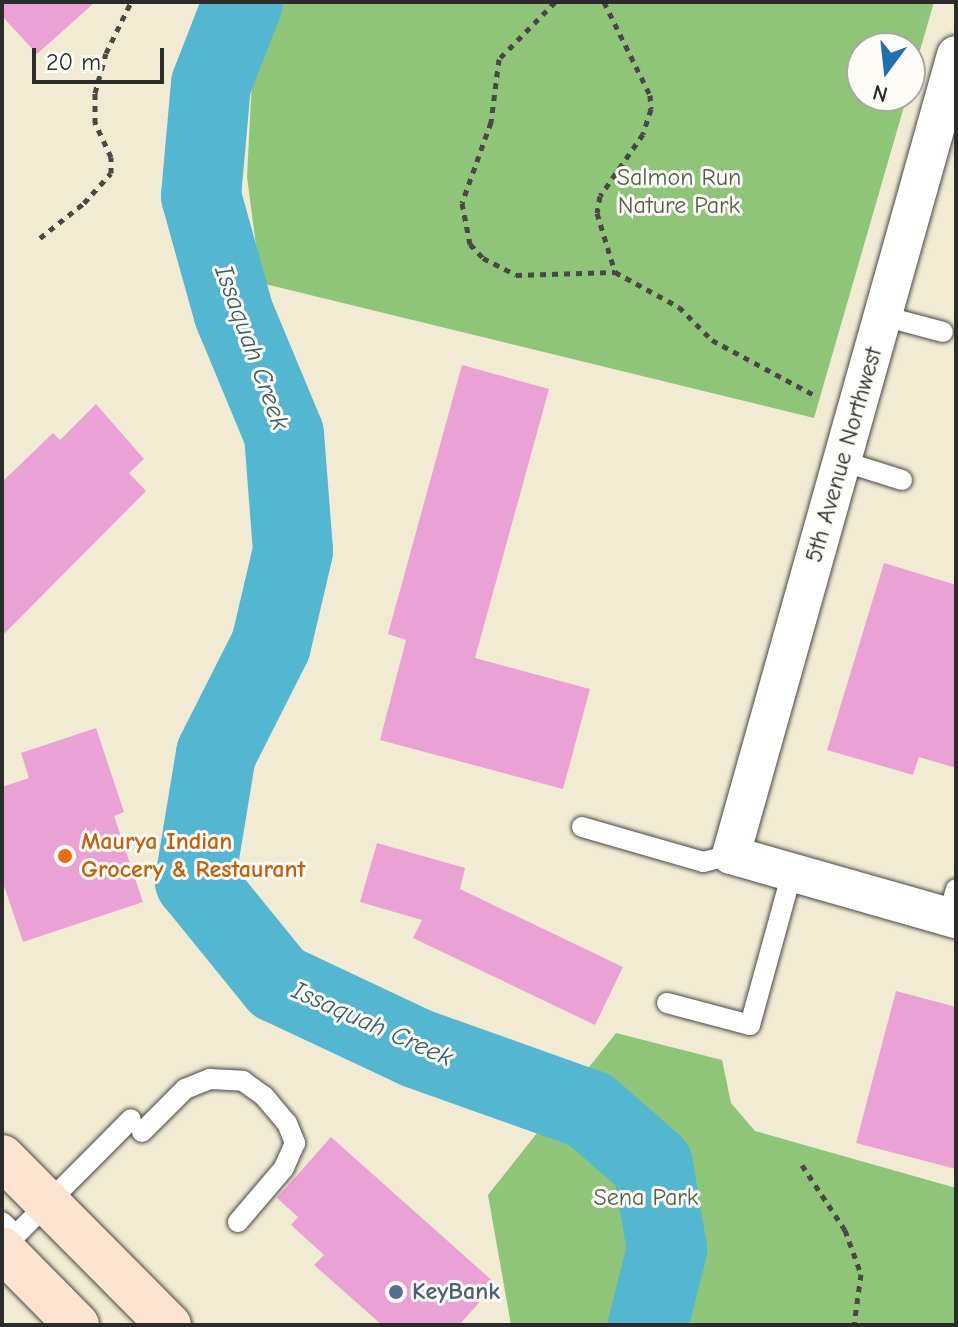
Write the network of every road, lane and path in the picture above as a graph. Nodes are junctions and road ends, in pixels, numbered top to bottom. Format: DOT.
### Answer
graph roads {
  1 [pos="131,2"];
  2 [pos="555,2"];
  3 [pos="604,2"];
  4 [pos="954,73"];
  5 [pos="40,238"];
  6 [pos="615,272"];
  7 [pos="883,316"];
  8 [pos="943,332"];
  9 [pos="856,410"];
  10 [pos="842,461"];
  11 [pos="902,480"];
  12 [pos="582,827"];
  13 [pos="731,855"];
  14 [pos="792,872"];
  15 [pos="953,909"];
  16 [pos="667,1003"];
  17 [pos="2,1157"];
  18 [pos="802,1165"];
  19 [pos="48,1203"];
  20 [pos="2,1222"];
  21 [pos="238,1222"];
  22 [pos="2,1250"];
  23 [pos="77,1325"];
  24 [pos="169,1325"];
  25 [pos="854,1325"];
  1 -- 5 [label="path"];
  2 -- 6 [label="path"];
  3 -- 6 [label="path"];
  4 -- 7 [label="street, 5th Avenue Northwest"];
  6 -- 9 [label="path"];
  7 -- 8 [label="lane"];
  7 -- 9 [label="street, 5th Avenue Northwest"];
  9 -- 10 [label="street, 5th Avenue Northwest"];
  10 -- 11 [label="lane"];
  10 -- 13 [label="street, 5th Avenue Northwest"];
  12 -- 13 [label="lane"];
  13 -- 14 [label="street"];
  14 -- 15 [label="street"];
  14 -- 16 [label="lane"];
  17 -- 19 [label="street"];
  18 -- 25 [label="path"];
  19 -- 20 [label="lane"];
  19 -- 21 [label="lane"];
  19 -- 24 [label="street"];
  22 -- 23 [label="street"];
}
